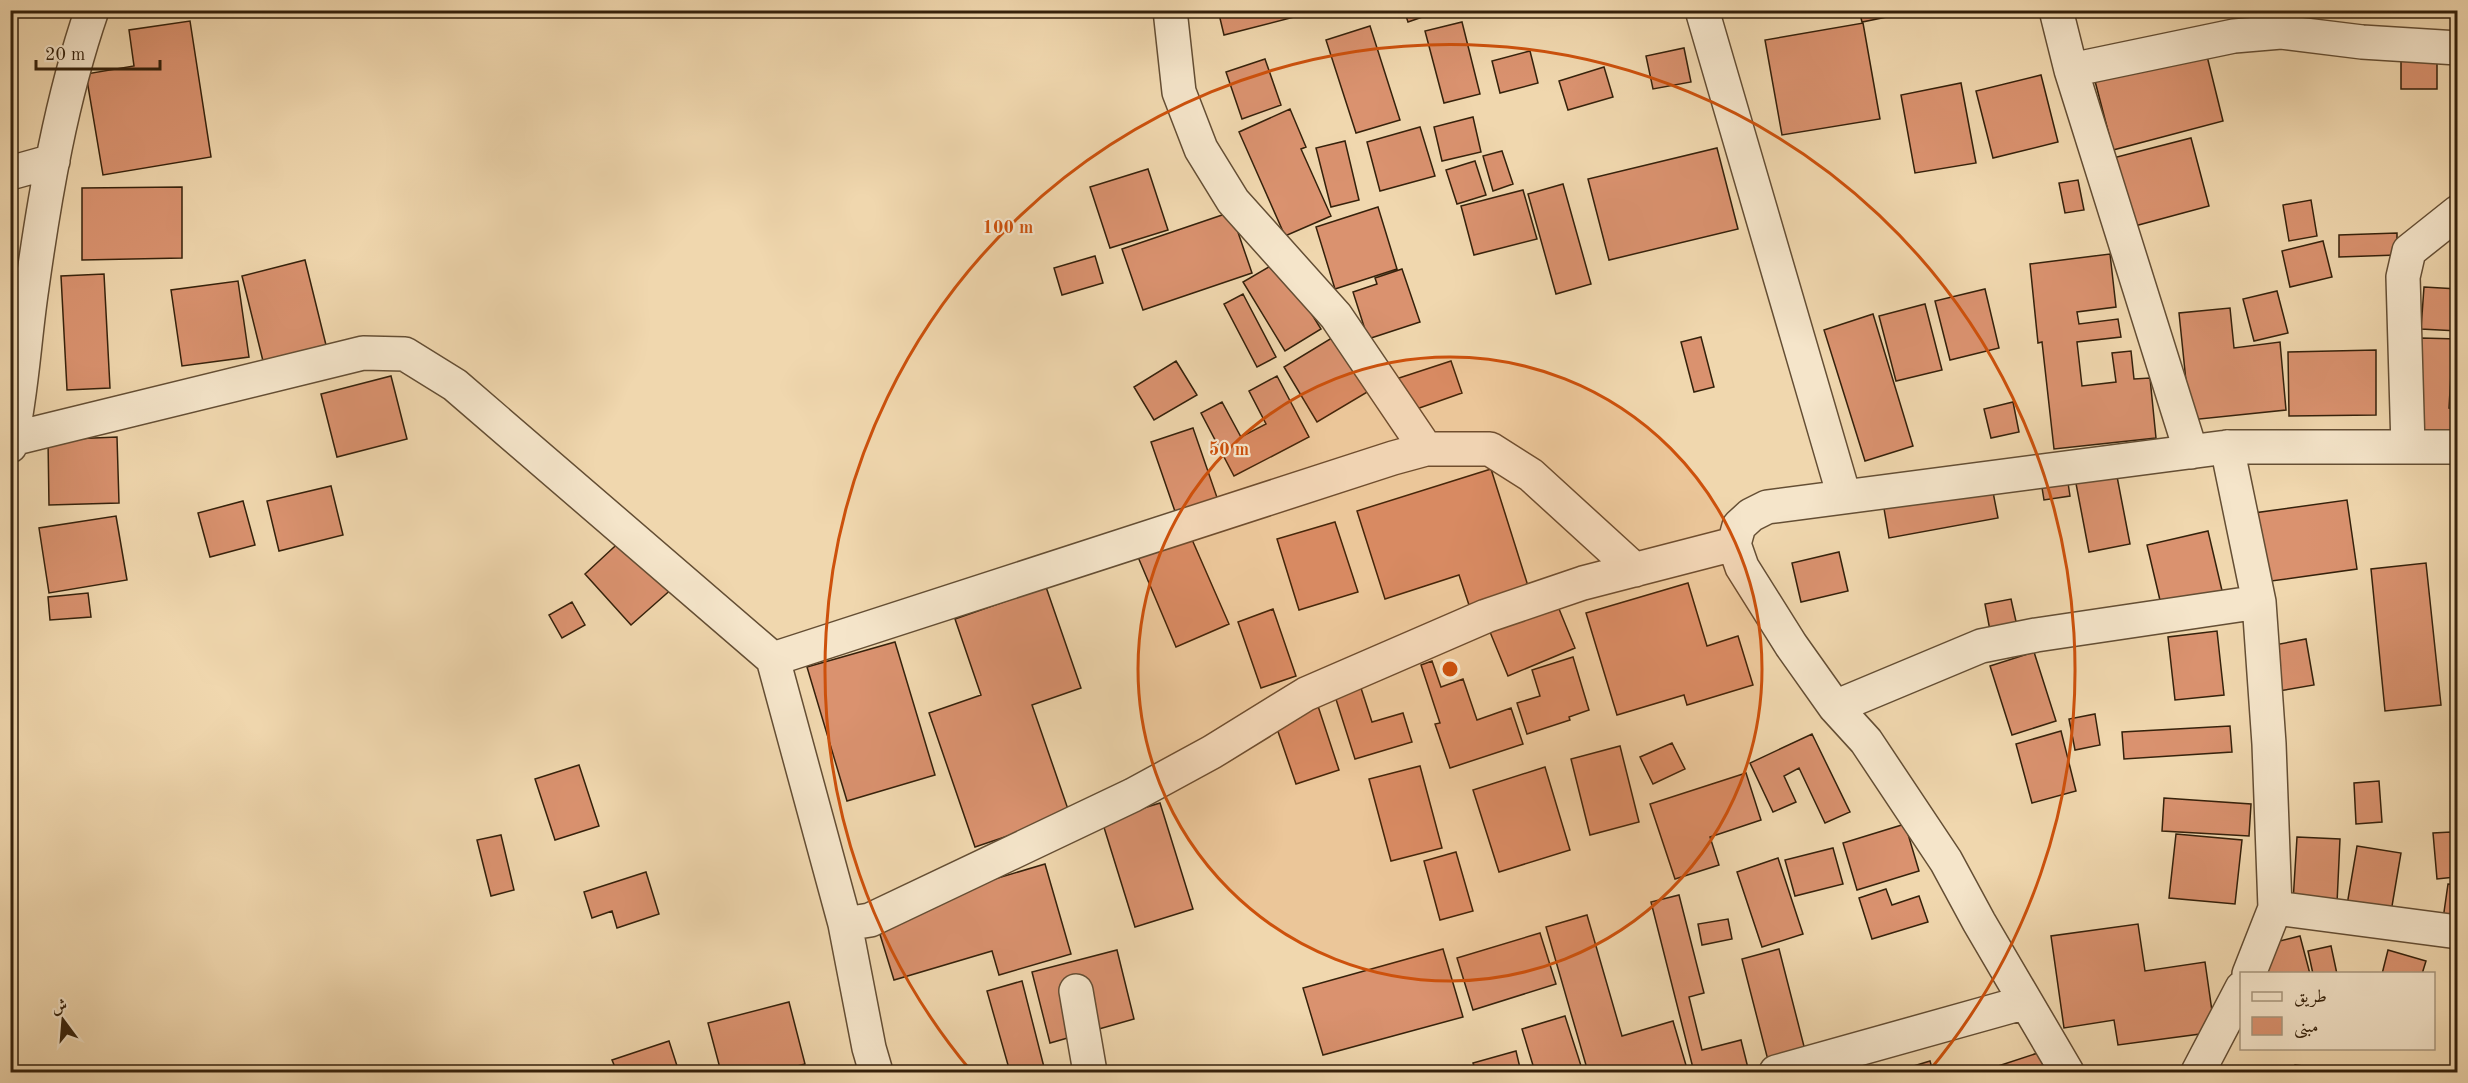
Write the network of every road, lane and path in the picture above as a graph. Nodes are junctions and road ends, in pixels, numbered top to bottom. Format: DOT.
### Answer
graph roads {
  1 [pos="92,10"];
  2 [pos="1170,10"];
  3 [pos="1702,10"];
  4 [pos="2056,10"];
  5 [pos="2457,48"];
  6 [pos="2071,70"];
  7 [pos="53,161"];
  8 [pos="10,173"];
  9 [pos="2457,212"];
  10 [pos="11,442"];
  11 [pos="2227,447"];
  12 [pos="2408,447"];
  13 [pos="2457,447"];
  14 [pos="1426,449"];
  15 [pos="2192,452"];
  16 [pos="1844,496"];
  17 [pos="1734,544"];
  18 [pos="1635,570"];
  19 [pos="2259,602"];
  20 [pos="773,659"];
  21 [pos="1835,707"];
  22 [pos="2275,908"];
  23 [pos="845,924"];
  24 [pos="2457,932"];
  25 [pos="2250,972"];
  26 [pos="2240,990"];
  27 [pos="1076,991"];
  28 [pos="2026,1002"];
  29 [pos="876,1072"];
  30 [pos="1090,1072"];
  31 [pos="1776,1072"];
  32 [pos="2067,1072"];
  33 [pos="2198,1072"];
  1 -- 7 [label="street"];
  2 -- 14 [label="street"];
  3 -- 16 [label="street"];
  4 -- 6 [label="street"];
  5 -- 6 [label="street"];
  6 -- 15 [label="street"];
  7 -- 8 [label="street"];
  7 -- 10 [label="street"];
  9 -- 12 [label="street"];
  10 -- 20 [label="street"];
  11 -- 12 [label="street"];
  11 -- 15 [label="street"];
  11 -- 19 [label="street"];
  12 -- 13 [label="street"];
  14 -- 18 [label="street"];
  14 -- 20 [label="street"];
  15 -- 16 [label="street"];
  16 -- 17 [label="street"];
  17 -- 18 [label="street"];
  17 -- 21 [label="street"];
  18 -- 23 [label="street"];
  19 -- 21 [label="street"];
  19 -- 22 [label="street"];
  20 -- 23 [label="street"];
  21 -- 28 [label="street"];
  22 -- 24 [label="street"];
  22 -- 25 [label="street"];
  23 -- 29 [label="street"];
  26 -- 33 [label="street"];
  27 -- 30 [label="street"];
  28 -- 31 [label="street"];
  28 -- 32 [label="street"];
}
